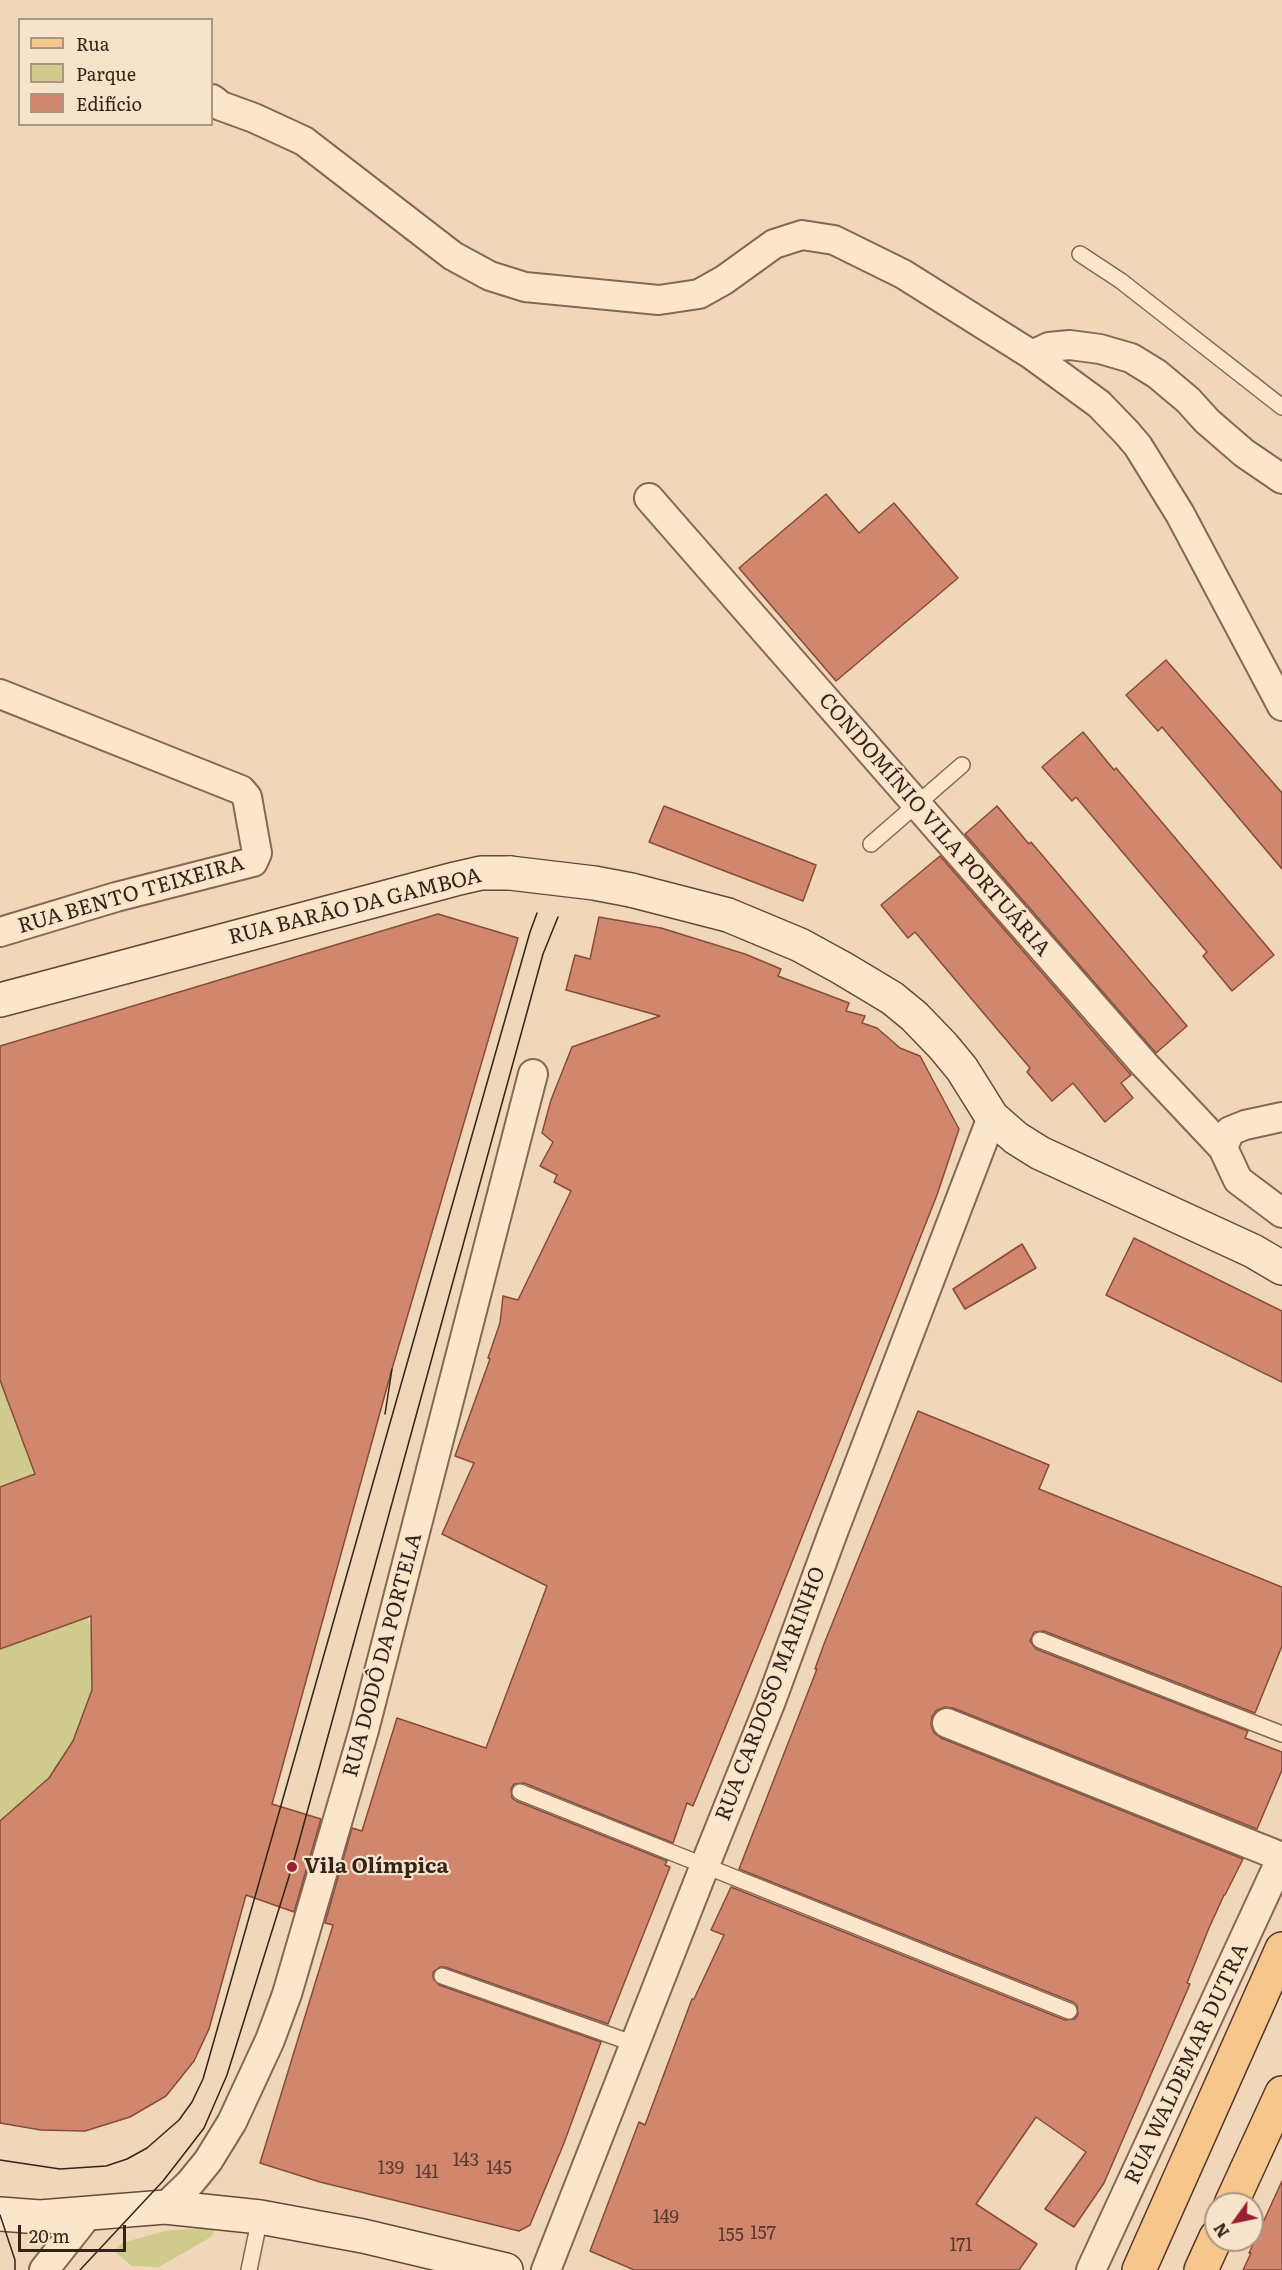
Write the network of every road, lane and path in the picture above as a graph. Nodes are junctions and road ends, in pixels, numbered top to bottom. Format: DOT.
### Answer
graph roads {
  1 [pos="213,100"];
  2 [pos="1080,254"];
  3 [pos="1032,355"];
  4 [pos="1282,407"];
  5 [pos="1282,479"];
  6 [pos="649,498"];
  7 [pos="0,694"];
  8 [pos="1282,706"];
  9 [pos="962,765"];
  10 [pos="916,803"];
  11 [pos="871,844"];
  12 [pos="0,932"];
  13 [pos="0,1000"];
  14 [pos="533,1074"];
  15 [pos="992,1117"];
  16 [pos="1282,1117"];
  17 [pos="1223,1148"];
  18 [pos="1282,1213"];
  19 [pos="1282,1268"];
  20 [pos="1040,1640"];
  21 [pos="947,1723"];
  22 [pos="1282,1734"];
  23 [pos="520,1792"];
  24 [pos="1282,1857"];
  25 [pos="705,1865"];
  26 [pos="1282,1949"];
  27 [pos="442,1976"];
  28 [pos="1069,2011"];
  29 [pos="635,2044"];
  30 [pos="1282,2093"];
  31 [pos="1237,2192"];
  32 [pos="165,2207"];
  33 [pos="90,2213"];
  34 [pos="0,2214"];
  35 [pos="260,2217"];
  36 [pos="1209,2252"];
  37 [pos="44,2270"];
  38 [pos="249,2270"];
  39 [pos="506,2270"];
  40 [pos="546,2270"];
  41 [pos="1091,2270"];
  42 [pos="1139,2270"];
  43 [pos="1201,2270"];
  1 -- 3 [label="street"];
  2 -- 4 [label="lane"];
  3 -- 5 [label="street"];
  3 -- 8 [label="street"];
  6 -- 10 [label="street, CONDOMÍNIO VILA PORTUÁRIA"];
  7 -- 12 [label="street, RUA BENTO TEIXEIRA"];
  9 -- 10 [label="lane"];
  10 -- 11 [label="lane"];
  10 -- 17 [label="street, CONDOMÍNIO VILA PORTUÁRIA"];
  13 -- 15 [label="street, RUA BARÃO DA GAMBOA, bridge"];
  14 -- 32 [label="street, RUA DODÔ DA PORTELA"];
  15 -- 19 [label="street, RUA BARÃO DA GAMBOA"];
  15 -- 25 [label="street, RUA CARDOSO MARINHO"];
  16 -- 17 [label="street"];
  17 -- 18 [label="street, CONDOMÍNIO VILA PORTUÁRIA"];
  20 -- 22 [label="lane"];
  21 -- 24 [label="street"];
  23 -- 25 [label="lane"];
  24 -- 41 [label="street, RUA WALDEMAR DUTRA"];
  25 -- 28 [label="lane"];
  25 -- 29 [label="street, RUA CARDOSO MARINHO"];
  26 -- 42 [label="main road"];
  27 -- 29 [label="lane"];
  29 -- 40 [label="street, RUA CARDOSO MARINHO"];
  30 -- 31 [label="main road"];
  32 -- 33 [label="street"];
  32 -- 35 [label="street"];
  33 -- 34 [label="street"];
  33 -- 37 [label="street"];
  35 -- 38 [label="lane"];
  35 -- 39 [label="street"];
  36 -- 43 [label="main road"];
}
